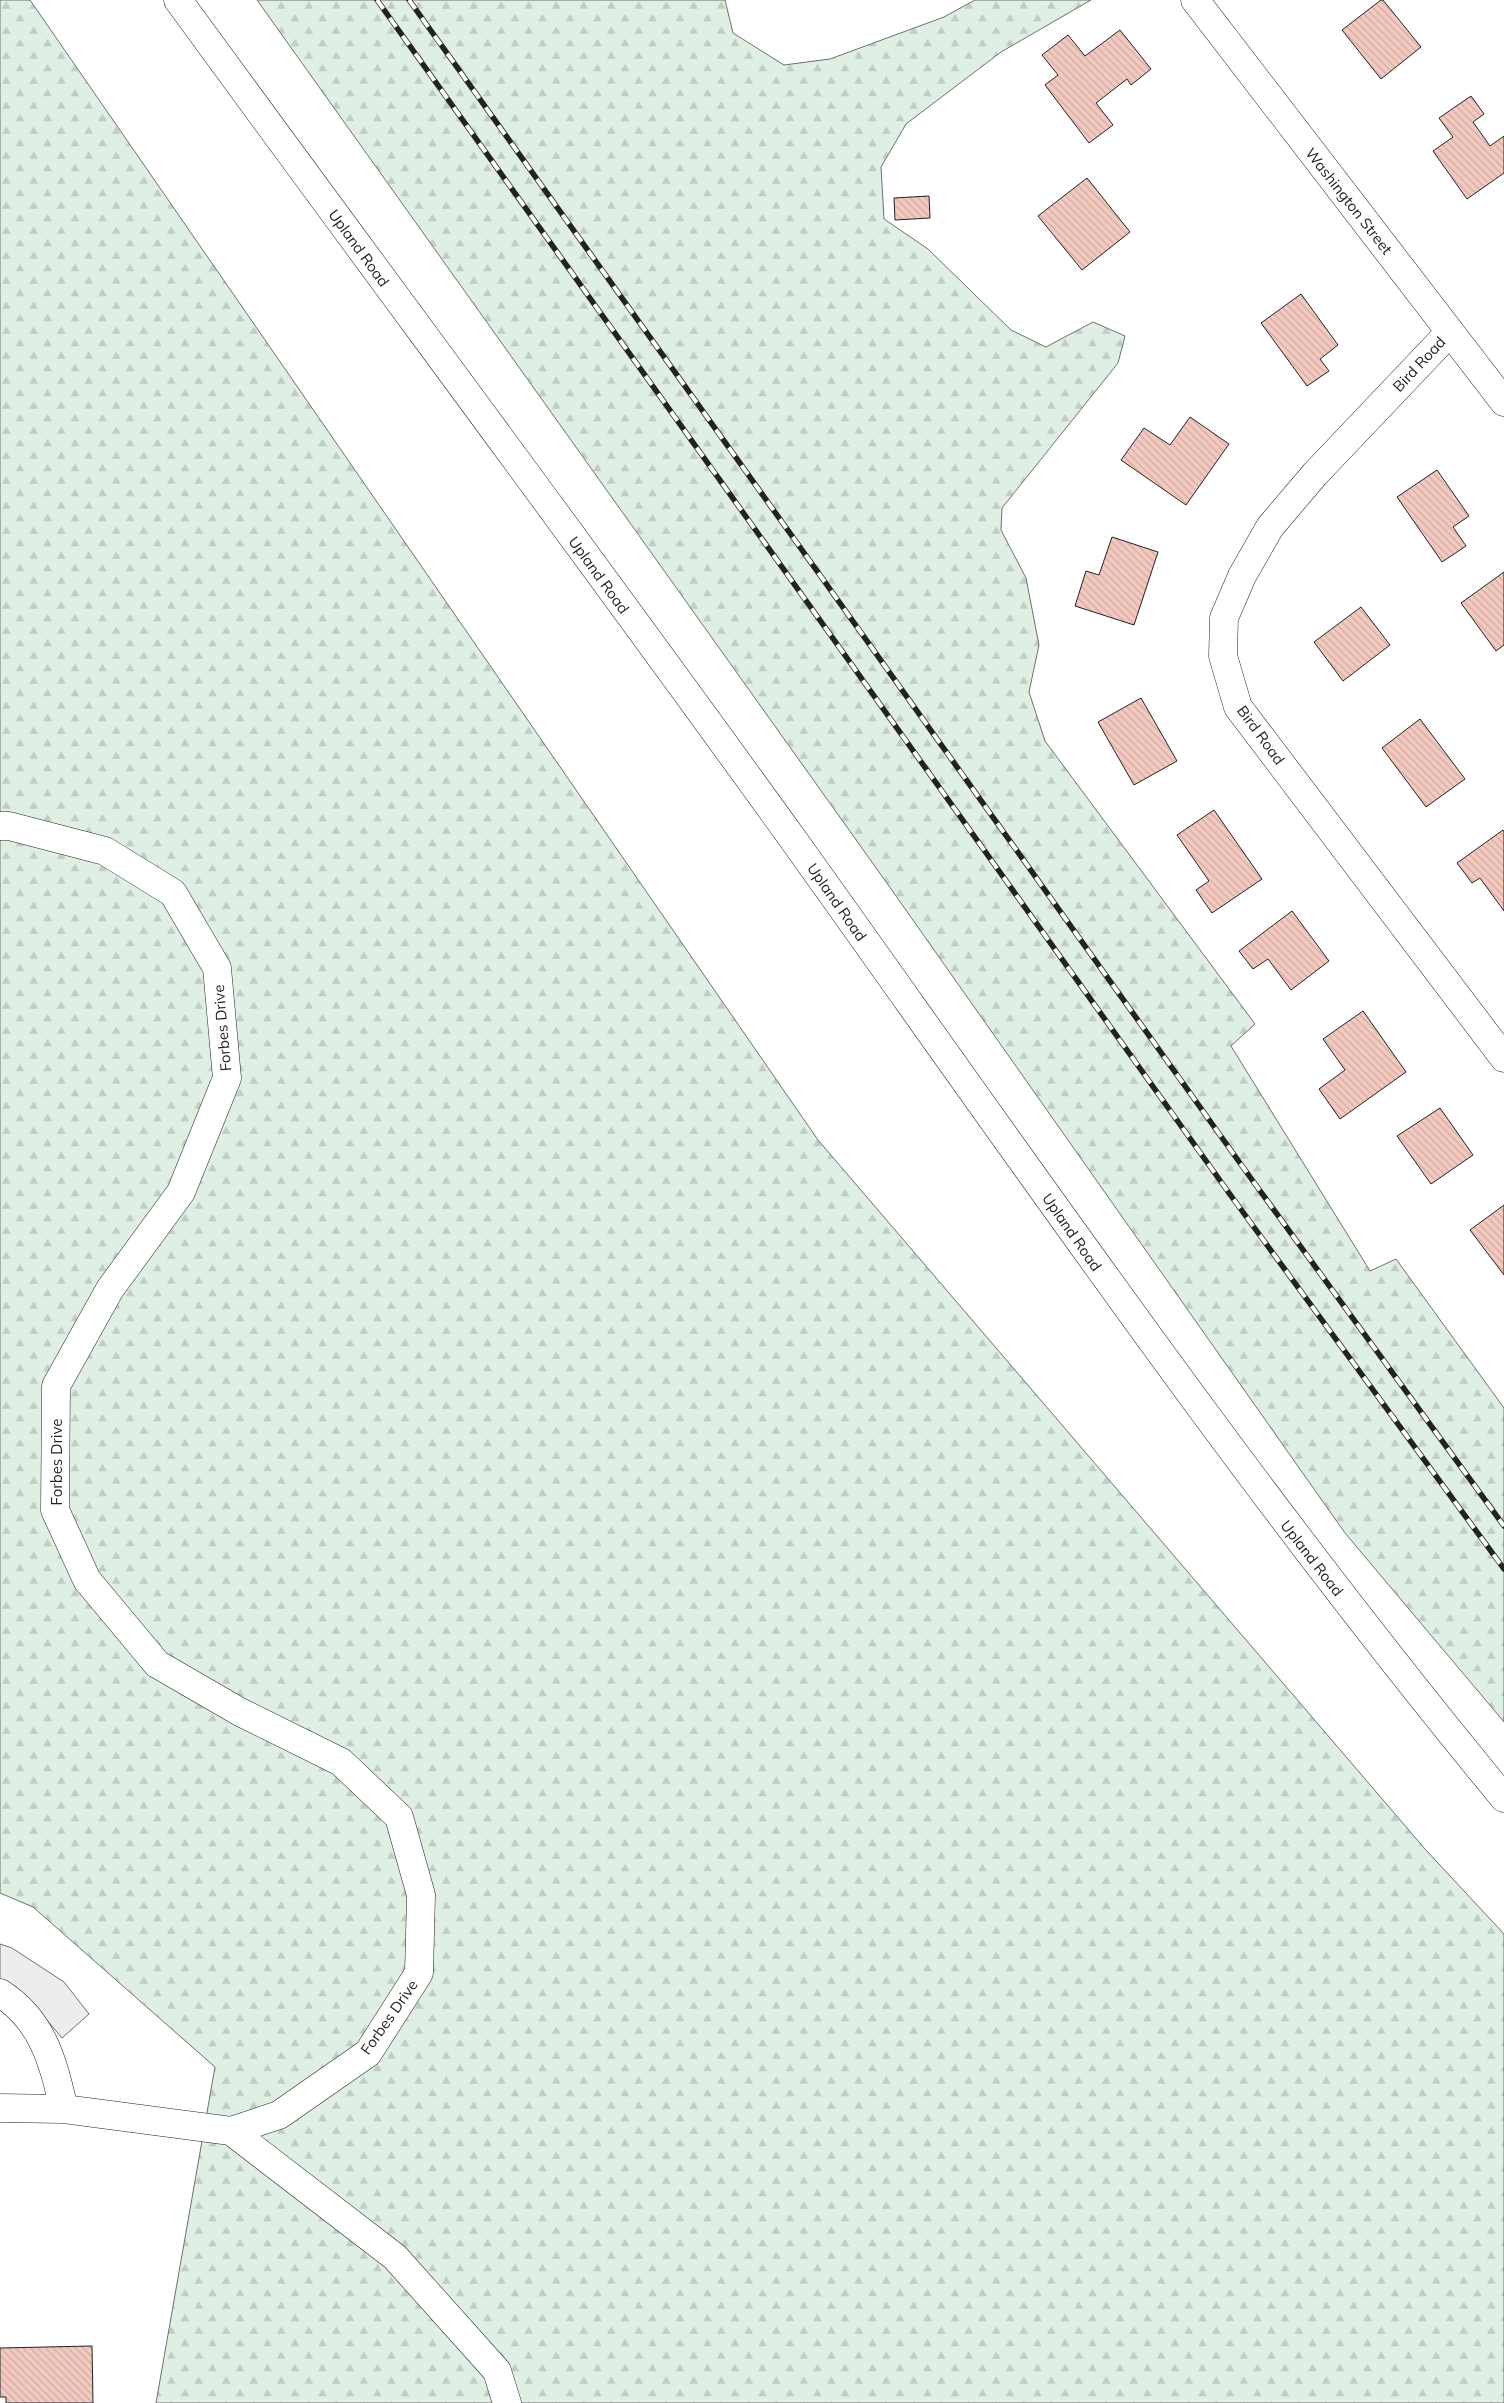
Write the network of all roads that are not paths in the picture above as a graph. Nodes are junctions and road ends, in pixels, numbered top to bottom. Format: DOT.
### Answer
graph roads {
  1 [pos="178,0"];
  2 [pos="1194,0"];
  3 [pos="1450,332"];
  4 [pos="1504,402"];
  5 [pos="0,826"];
  6 [pos="1504,1058"];
  7 [pos="1504,1798"];
  8 [pos="0,1993"];
  9 [pos="0,2108"];
  10 [pos="64,2109"];
  11 [pos="231,2131"];
  12 [pos="506,2403"];
  1 -- 7 [label="main road, Upland Road"];
  2 -- 3 [label="main road, Washington Street"];
  3 -- 4 [label="main road, Washington Street"];
  3 -- 6 [label="main road, Bird Road"];
  5 -- 11 [label="main road, Forbes Drive"];
  8 -- 10 [label="main road"];
  9 -- 10 [label="main road"];
  10 -- 11 [label="main road"];
  11 -- 12 [label="main road"];
}
